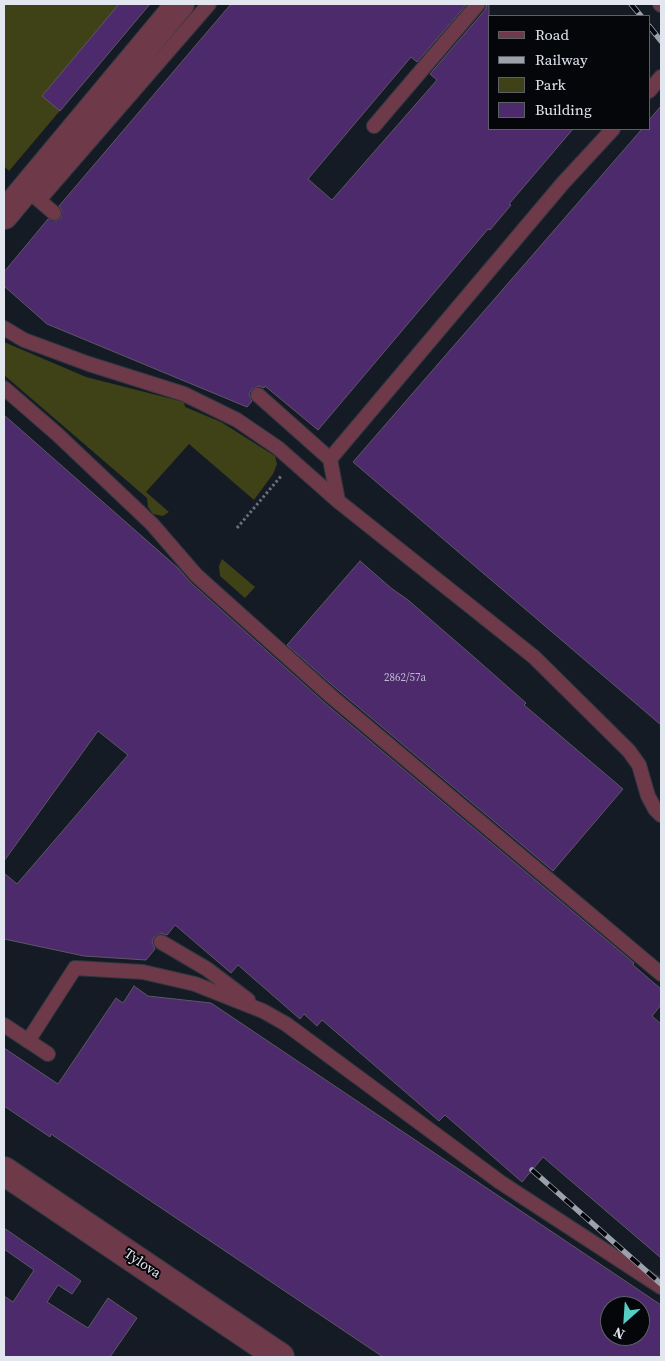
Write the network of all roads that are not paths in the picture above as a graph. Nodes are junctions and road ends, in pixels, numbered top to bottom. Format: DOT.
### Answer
graph roads {
  1 [pos="180,4"];
  2 [pos="209,4"];
  3 [pos="478,4"];
  4 [pos="661,77"];
  5 [pos="650,90"];
  6 [pos="374,126"];
  7 [pos="612,130"];
  8 [pos="32,190"];
  9 [pos="54,213"];
  10 [pos="4,215"];
  11 [pos="4,328"];
  12 [pos="4,388"];
  13 [pos="258,395"];
  14 [pos="330,459"];
  15 [pos="338,501"];
  16 [pos="661,815"];
  17 [pos="161,942"];
  18 [pos="661,974"];
  19 [pos="263,1011"];
  20 [pos="4,1025"];
  21 [pos="28,1041"];
  22 [pos="48,1054"];
  23 [pos="4,1171"];
  24 [pos="661,1287"];
  25 [pos="280,1357"];
  1 -- 8 [label="street"];
  2 -- 8 [label="lane"];
  3 -- 6 [label="lane"];
  4 -- 5 [label="lane"];
  7 -- 14 [label="lane"];
  8 -- 9 [label="lane"];
  8 -- 10 [label="street"];
  11 -- 15 [label="lane"];
  12 -- 18 [label="lane"];
  13 -- 14 [label="lane"];
  14 -- 15 [label="lane"];
  15 -- 16 [label="lane"];
  17 -- 19 [label="lane"];
  19 -- 21 [label="lane"];
  19 -- 24 [label="lane"];
  20 -- 21 [label="lane"];
  21 -- 22 [label="lane"];
  23 -- 25 [label="street, Tylova"];
}
